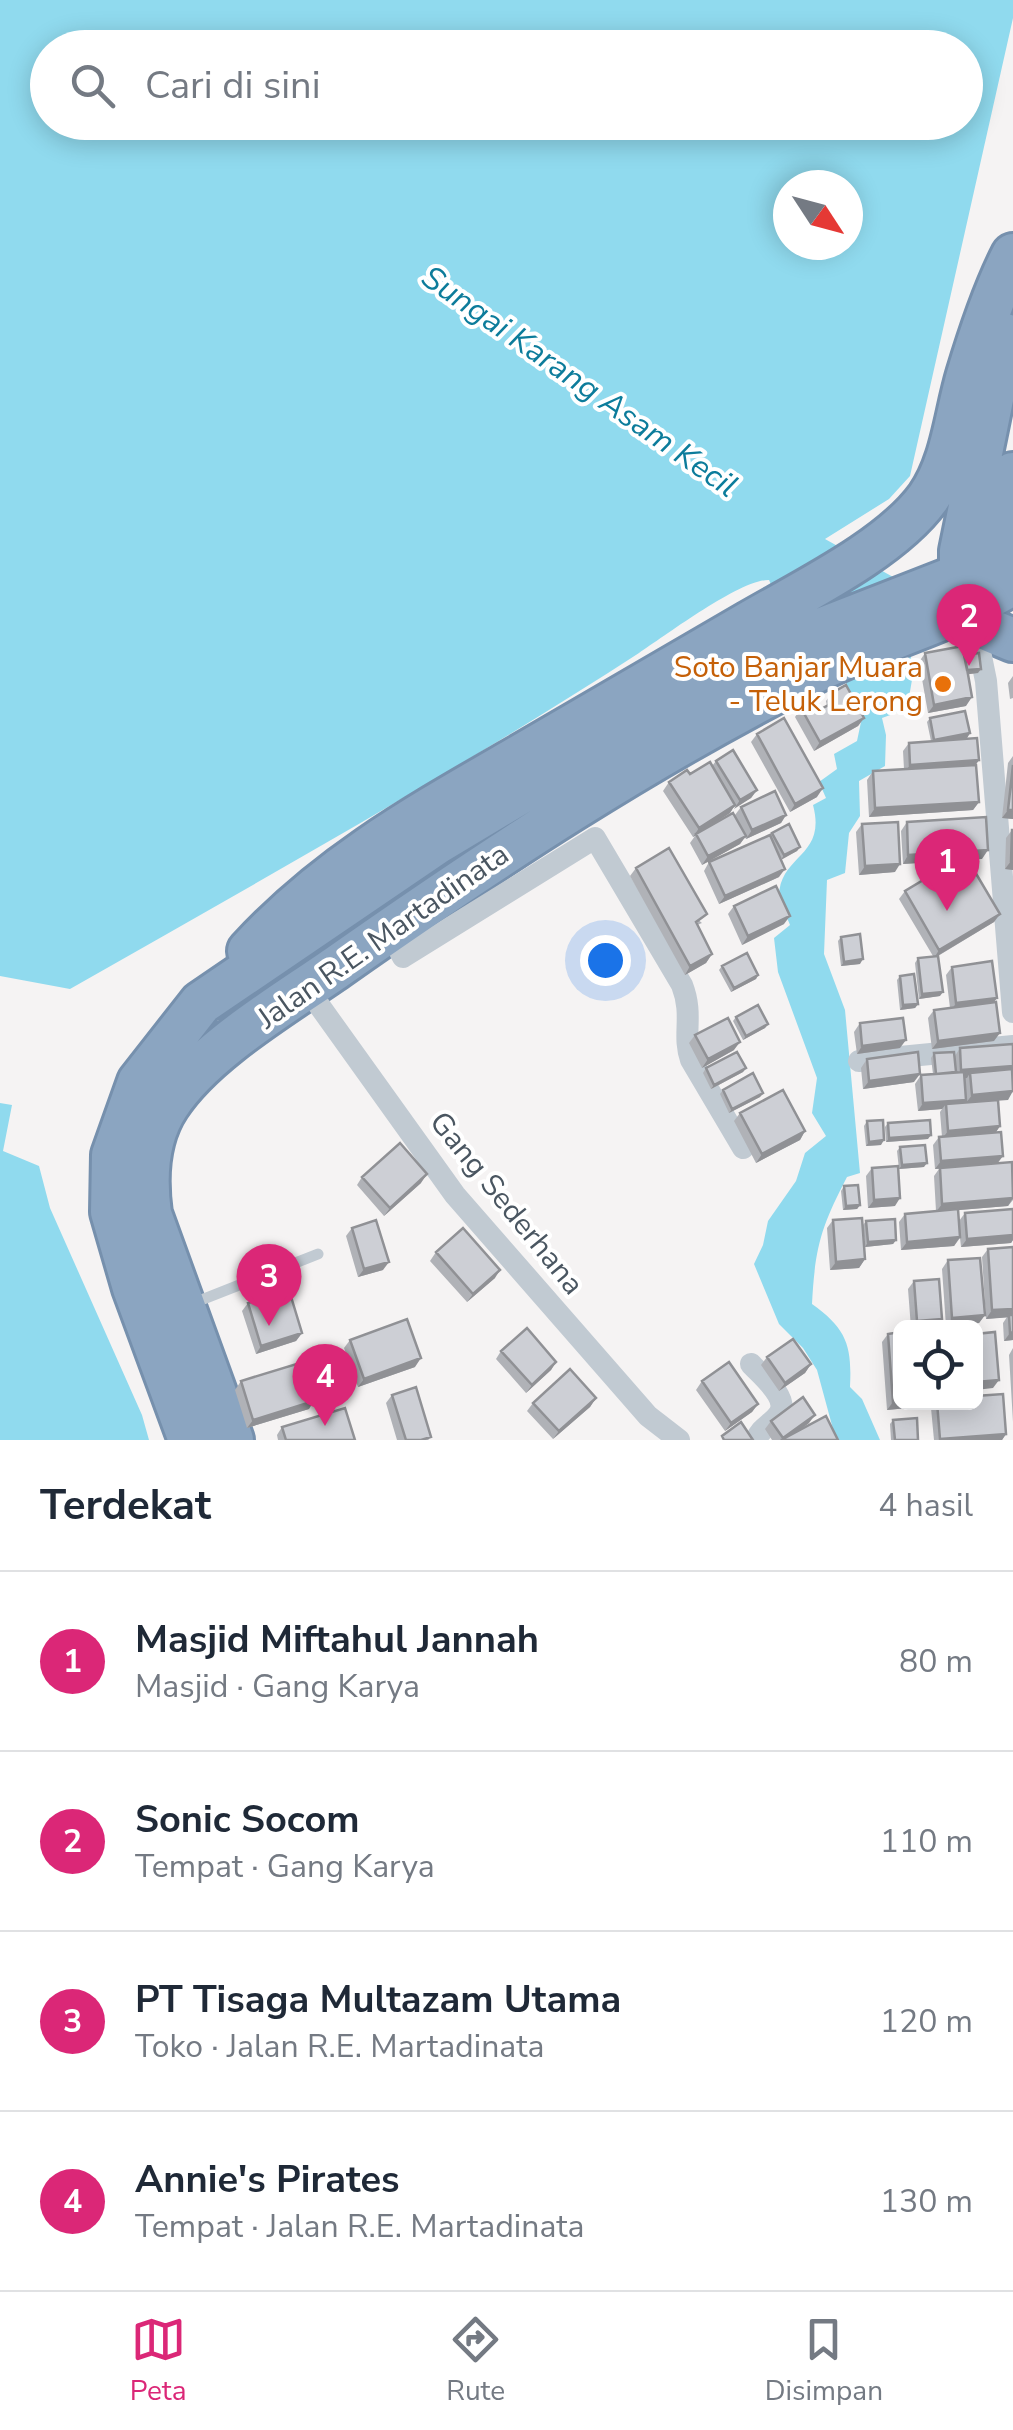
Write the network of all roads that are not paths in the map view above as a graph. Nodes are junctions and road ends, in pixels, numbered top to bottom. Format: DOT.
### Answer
graph roads {
  1 [pos="1013,254"];
  2 [pos="1013,291"];
  3 [pos="1013,474"];
  4 [pos="1010,570"];
  5 [pos="949,604"];
  6 [pos="1013,640"];
  7 [pos="812,652"];
  8 [pos="388,931"];
  9 [pos="306,987"];
  10 [pos="201,1002"];
  11 [pos="1013,1010"];
  12 [pos="1013,1046"];
  13 [pos="859,1061"];
  14 [pos="743,1148"];
  15 [pos="318,1254"];
  16 [pos="183,1307"];
  17 [pos="751,1364"];
  18 [pos="190,1440"];
  19 [pos="232,1440"];
  20 [pos="680,1440"];
  21 [pos="756,1440"];
  1 -- 10 [label="highway"];
  2 -- 5 [label="highway"];
  3 -- 4 [label="highway"];
  4 -- 5 [label="highway"];
  5 -- 6 [label="highway"];
  5 -- 7 [label="highway"];
  5 -- 11 [label="street"];
  7 -- 8 [label="highway, Jalan R.E. Martadinata"];
  7 -- 10 [label="highway, Jalan R.E. Martadinata"];
  8 -- 9 [label="highway, Jalan R.E. Martadinata"];
  8 -- 14 [label="street"];
  9 -- 16 [label="highway, Jalan R.E. Martadinata"];
  9 -- 20 [label="street, Gang Sederhana"];
  10 -- 18 [label="highway, Jalan R.E. Martadinata"];
  12 -- 13 [label="street"];
  15 -- 16 [label="lane"];
  16 -- 19 [label="highway, Jalan R.E. Martadinata"];
  17 -- 21 [label="street"];
}
